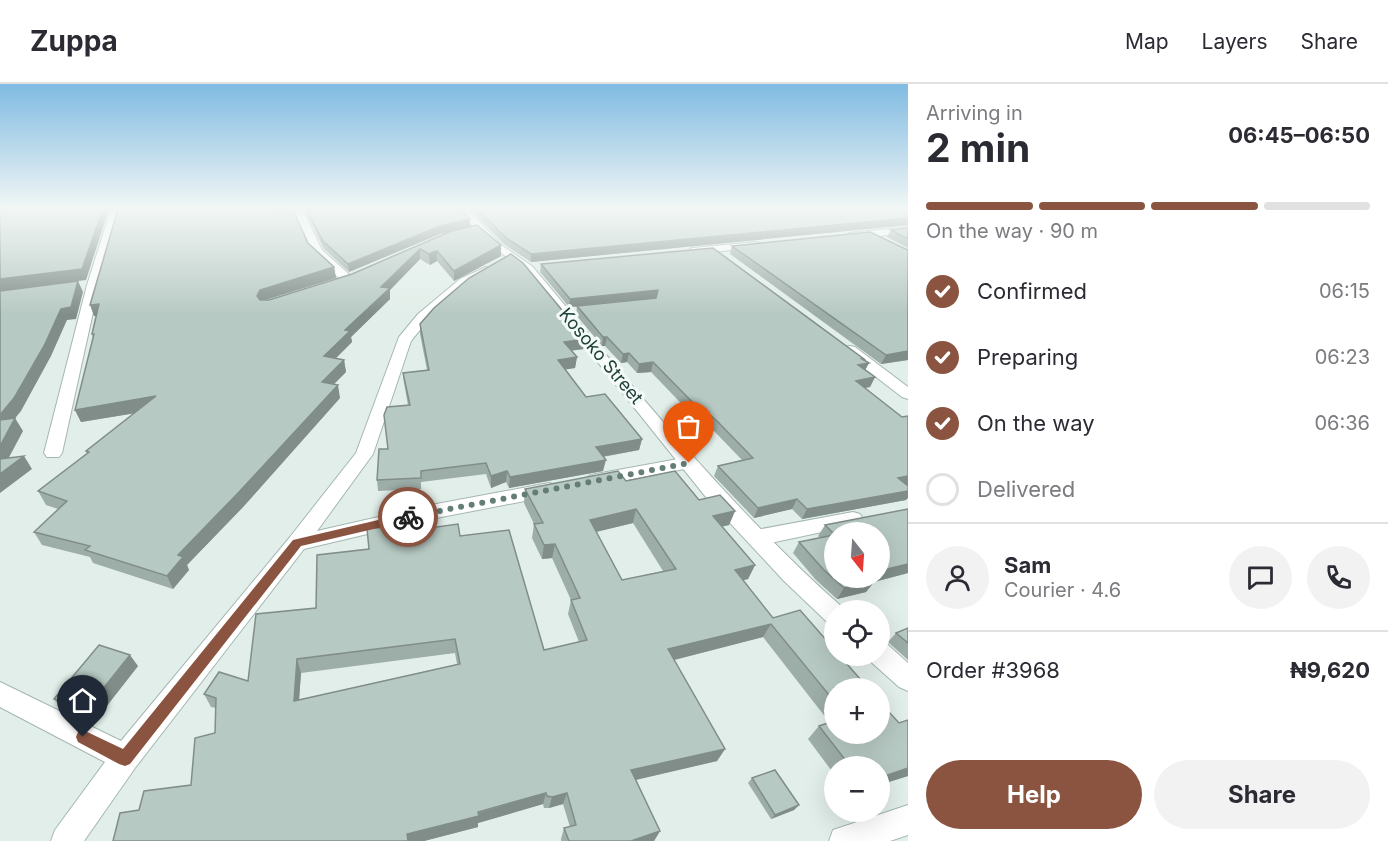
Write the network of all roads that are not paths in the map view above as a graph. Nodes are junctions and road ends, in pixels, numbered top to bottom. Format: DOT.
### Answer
graph roads {
  1 [pos="103,244"];
  2 [pos="313,244"];
  3 [pos="492,244"];
  4 [pos="760,244"];
  5 [pos="713,249"];
  6 [pos="678,252"];
  7 [pos="509,257"];
  8 [pos="732,262"];
  9 [pos="348,280"];
  10 [pos="843,345"];
  11 [pos="908,394"];
  12 [pos="53,453"];
  13 [pos="689,463"];
  14 [pos="873,516"];
  15 [pos="756,538"];
  16 [pos="297,543"];
  17 [pos="824,604"];
  18 [pos="890,663"];
  19 [pos="908,679"];
  20 [pos="0,694"];
  21 [pos="125,759"];
  22 [pos="908,820"];
  23 [pos="66,841"];
  24 [pos="844,841"];
  1 -- 12 [label="street"];
  2 -- 9 [label="street"];
  3 -- 7 [label="street, Kosoko Street"];
  4 -- 5 [label="street"];
  5 -- 6 [label="street"];
  5 -- 8 [label="street"];
  7 -- 13 [label="street, Kosoko Street"];
  7 -- 16 [label="street"];
  10 -- 11 [label="street"];
  13 -- 15 [label="street, Kosoko Street"];
  13 -- 16 [label="street"];
  14 -- 15 [label="street"];
  15 -- 17 [label="street, Kosoko Street"];
  16 -- 21 [label="street"];
  18 -- 19 [label="street"];
  20 -- 21 [label="street"];
  21 -- 23 [label="street"];
  22 -- 24 [label="street"];
}
